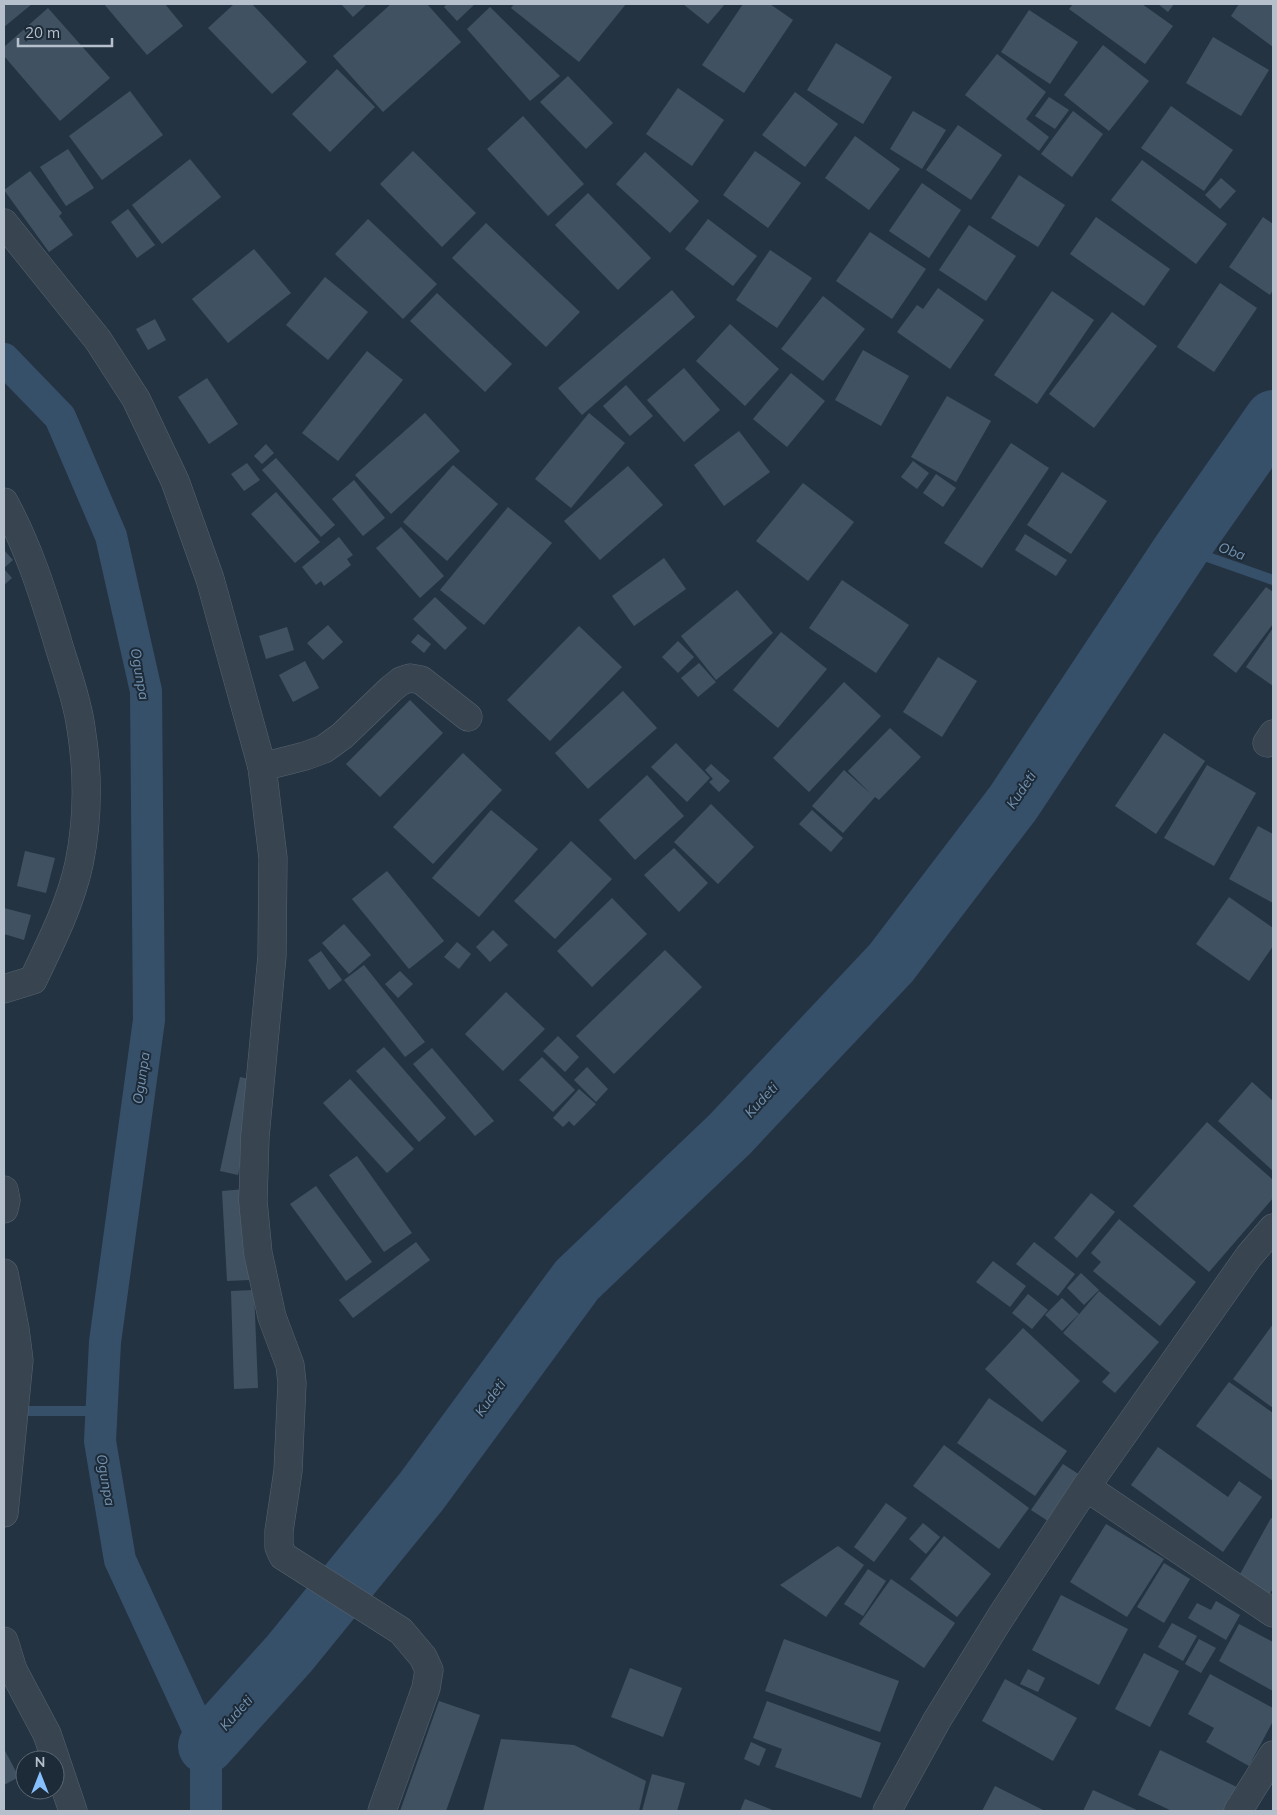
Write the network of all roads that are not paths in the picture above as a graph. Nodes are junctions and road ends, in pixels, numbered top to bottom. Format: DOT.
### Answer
graph roads {
  1 [pos="4,222"];
  2 [pos="4,502"];
  3 [pos="468,717"];
  4 [pos="262,767"];
  5 [pos="4,989"];
  6 [pos="4,1190"];
  7 [pos="4,1209"];
  8 [pos="1273,1228"];
  9 [pos="4,1273"];
  10 [pos="1086,1487"];
  11 [pos="4,1513"];
  12 [pos="1273,1613"];
  13 [pos="4,1641"];
  14 [pos="1273,1755"];
  15 [pos="890,1810"];
  16 [pos="73,1811"];
  17 [pos="382,1811"];
  18 [pos="1238,1811"];
  1 -- 4 [label="street"];
  2 -- 5 [label="street"];
  3 -- 4 [label="street"];
  4 -- 17 [label="street"];
  6 -- 7 [label="street"];
  8 -- 10 [label="street"];
  9 -- 11 [label="street"];
  10 -- 12 [label="street"];
  10 -- 15 [label="street"];
  13 -- 16 [label="street"];
  14 -- 18 [label="street"];
}
